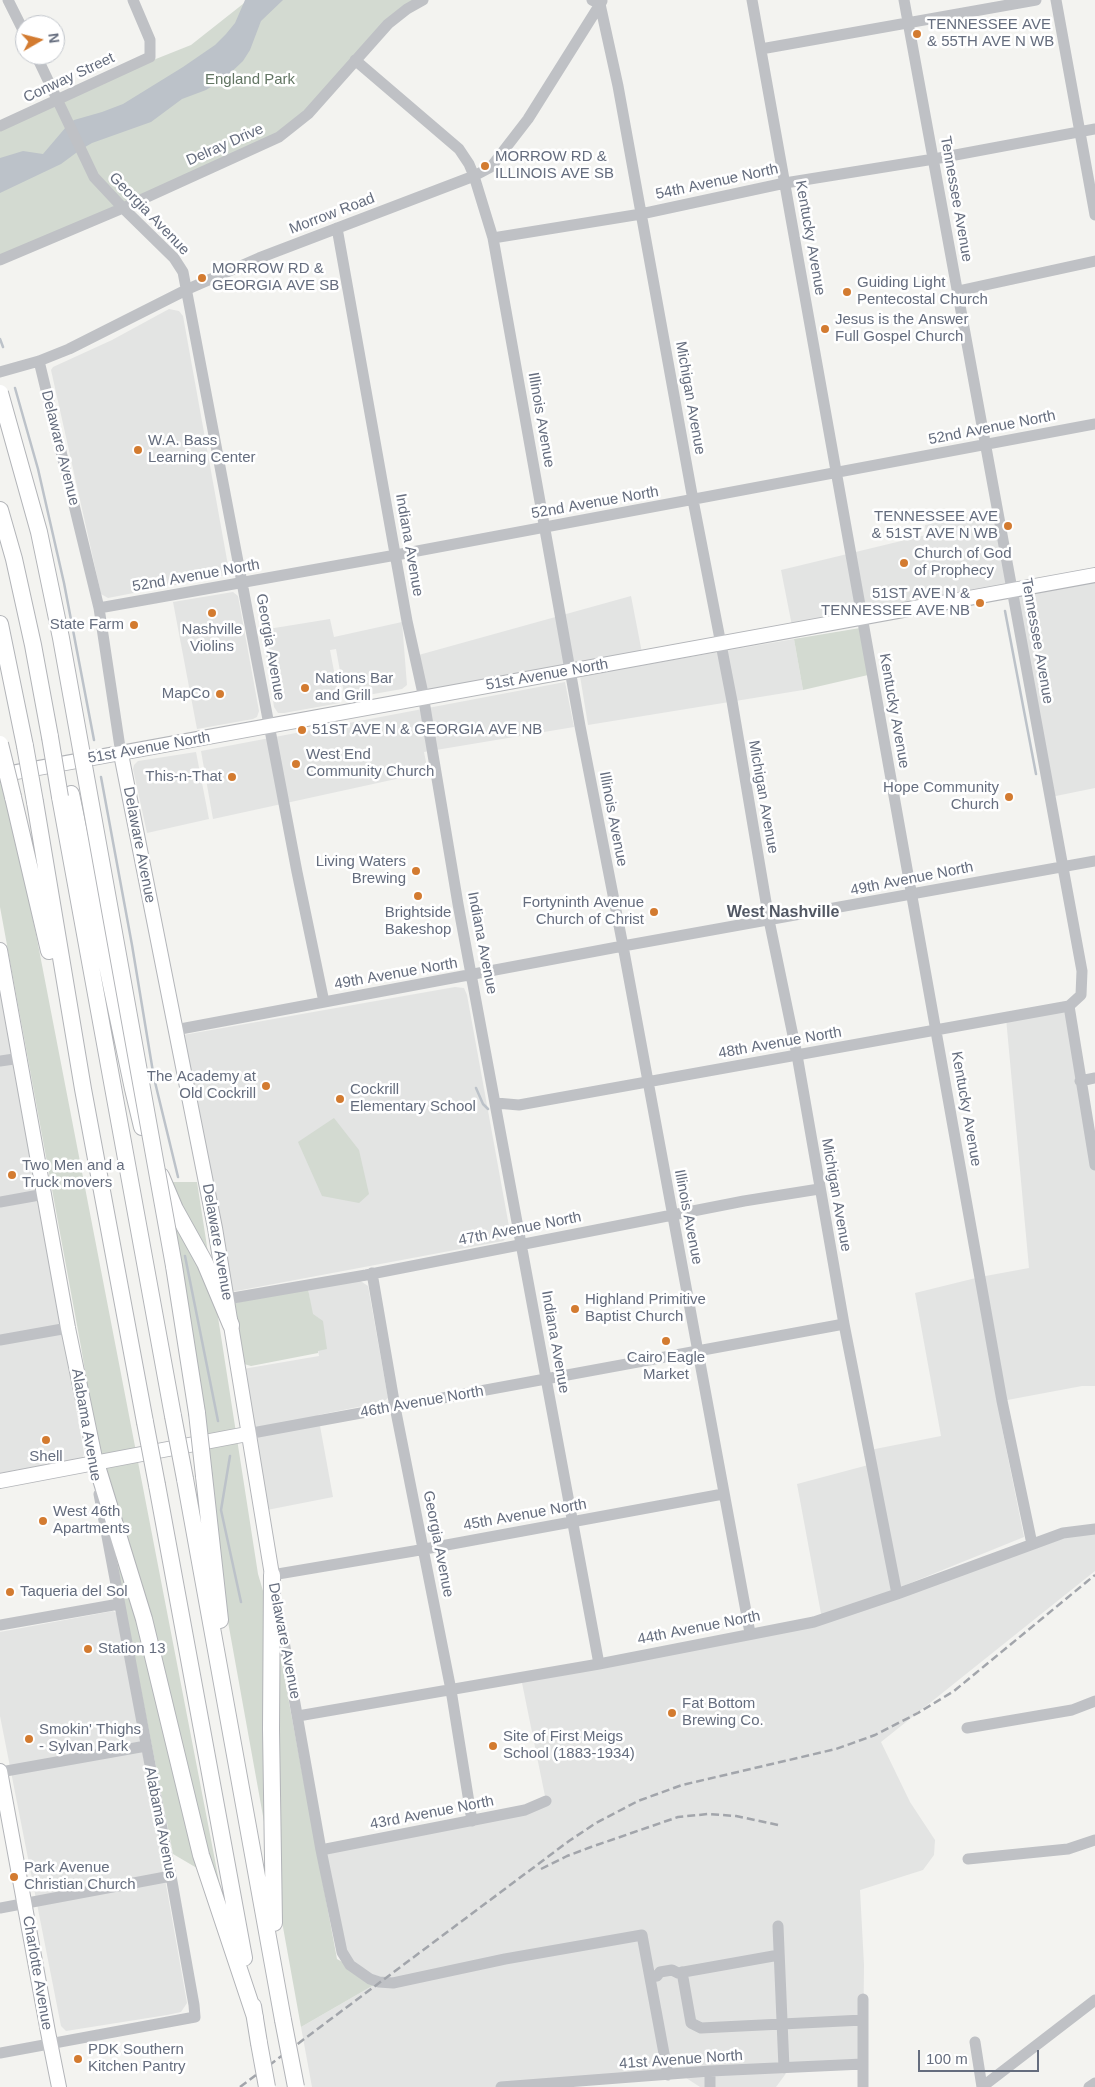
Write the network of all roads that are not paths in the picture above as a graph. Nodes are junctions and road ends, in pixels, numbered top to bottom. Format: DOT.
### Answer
graph roads {
  1 [pos="8,0"];
  2 [pos="133,0"];
  3 [pos="423,0"];
  4 [pos="752,0"];
  5 [pos="904,0"];
  6 [pos="1036,0"];
  7 [pos="1056,0"];
  8 [pos="598,2"];
  9 [pos="16,15"];
  10 [pos="909,24"];
  11 [pos="761,49"];
  12 [pos="355,60"];
  13 [pos="41,65"];
  14 [pos="60,105"];
  15 [pos="0,126"];
  16 [pos="1095,129"];
  17 [pos="1080,132"];
  18 [pos="934,159"];
  19 [pos="474,176"];
  20 [pos="785,183"];
  21 [pos="123,208"];
  22 [pos="641,214"];
  23 [pos="1095,215"];
  24 [pos="337,228"];
  25 [pos="493,238"];
  26 [pos="0,260"];
  27 [pos="1095,261"];
  28 [pos="188,289"];
  29 [pos="958,291"];
  30 [pos="39,361"];
  31 [pos="0,372"];
  32 [pos="0,393"];
  33 [pos="1095,424"];
  34 [pos="986,444"];
  35 [pos="837,473"];
  36 [pos="692,500"];
  37 [pos="0,510"];
  38 [pos="545,527"];
  39 [pos="396,556"];
  40 [pos="1095,575"];
  41 [pos="243,582"];
  42 [pos="1013,590"];
  43 [pos="99,608"];
  44 [pos="863,618"];
  45 [pos="0,624"];
  46 [pos="721,644"];
  47 [pos="571,670"];
  48 [pos="423,698"];
  49 [pos="270,726"];
  50 [pos="0,744"];
  51 [pos="121,754"];
  52 [pos="0,775"];
  53 [pos="66,796"];
  54 [pos="1095,861"];
  55 [pos="1063,866"];
  56 [pos="912,894"];
  57 [pos="769,920"];
  58 [pos="623,946"];
  59 [pos="0,950"];
  60 [pos="473,975"];
  61 [pos="324,1002"];
  62 [pos="1068,1006"];
  63 [pos="175,1030"];
  64 [pos="936,1032"];
  65 [pos="797,1055"];
  66 [pos="21,1058"];
  67 [pos="0,1061"];
  68 [pos="1095,1078"];
  69 [pos="1080,1081"];
  70 [pos="647,1082"];
  71 [pos="83,1089"];
  72 [pos="496,1103"];
  73 [pos="1095,1165"];
  74 [pos="819,1189"];
  75 [pos="45,1194"];
  76 [pos="0,1202"];
  77 [pos="672,1215"];
  78 [pos="521,1243"];
  79 [pos="372,1273"];
  80 [pos="227,1299"];
  81 [pos="844,1324"];
  82 [pos="231,1325"];
  83 [pos="68,1328"];
  84 [pos="0,1340"];
  85 [pos="697,1351"];
  86 [pos="546,1379"];
  87 [pos="395,1407"];
  88 [pos="248,1434"];
  89 [pos="96,1463"];
  90 [pos="0,1481"];
  91 [pos="723,1494"];
  92 [pos="573,1522"];
  93 [pos="1095,1529"];
  94 [pos="1032,1544"];
  95 [pos="424,1550"];
  96 [pos="272,1575"];
  97 [pos="898,1594"];
  98 [pos="119,1604"];
  99 [pos="0,1625"];
  100 [pos="750,1633"];
  101 [pos="599,1664"];
  102 [pos="222,1680"];
  103 [pos="451,1690"];
  104 [pos="1095,1701"];
  105 [pos="298,1716"];
  106 [pos="967,1728"];
  107 [pos="146,1746"];
  108 [pos="0,1772"];
  109 [pos="546,1801"];
  110 [pos="472,1821"];
  111 [pos="1095,1840"];
  112 [pos="321,1850"];
  113 [pos="968,1859"];
  114 [pos="171,1876"];
  115 [pos="25,1904"];
  116 [pos="0,1908"];
  117 [pos="778,1926"];
  118 [pos="779,1954"];
  119 [pos="275,1973"];
  120 [pos="680,1973"];
  121 [pos="653,1977"];
  122 [pos="863,1999"];
  123 [pos="1095,2000"];
  124 [pos="255,2017"];
  125 [pos="863,2020"];
  126 [pos="783,2024"];
  127 [pos="975,2042"];
  128 [pos="51,2044"];
  129 [pos="0,2053"];
  130 [pos="863,2064"];
  131 [pos="784,2068"];
  132 [pos="710,2071"];
  133 [pos="668,2075"];
  134 [pos="1095,2083"];
  135 [pos="59,2087"];
  136 [pos="267,2087"];
  137 [pos="296,2087"];
  138 [pos="501,2087"];
  139 [pos="710,2087"];
  140 [pos="863,2087"];
  141 [pos="982,2087"];
  142 [pos="1089,2087"];
  1 -- 9 [label="street"];
  2 -- 14 [label="street, Conway Street"];
  3 -- 12 [label="street, Delray Drive"];
  4 -- 11 [label="street, Kentucky Avenue"];
  5 -- 10 [label="street, Tennessee Avenue"];
  6 -- 10 [label="street"];
  7 -- 17 [label="street"];
  8 -- 19 [label="street, Morrow Road"];
  8 -- 22 [label="street, Michigan Avenue"];
  10 -- 11 [label="street"];
  10 -- 18 [label="street, Tennessee Avenue"];
  11 -- 20 [label="street, Kentucky Avenue"];
  12 -- 19 [label="street, Illinois Avenue"];
  12 -- 21 [label="street, Delray Drive"];
  13 -- 14 [label="street, Georgia Avenue"];
  14 -- 15 [label="street, Conway Street"];
  14 -- 21 [label="street, Georgia Avenue"];
  16 -- 17 [label="street, 54th Avenue North"];
  17 -- 18 [label="street, 54th Avenue North"];
  17 -- 23 [label="street"];
  18 -- 20 [label="street, 54th Avenue North"];
  18 -- 29 [label="street, Tennessee Avenue"];
  19 -- 24 [label="street, Morrow Road"];
  19 -- 25 [label="street, Illinois Avenue"];
  20 -- 22 [label="street, 54th Avenue North"];
  20 -- 35 [label="street, Kentucky Avenue"];
  21 -- 26 [label="street, Delray Drive"];
  21 -- 28 [label="street, Georgia Avenue"];
  22 -- 25 [label="street, 54th Avenue North"];
  22 -- 36 [label="street, Michigan Avenue"];
  24 -- 28 [label="street, Morrow Road"];
  24 -- 39 [label="street, Indiana Avenue"];
  25 -- 38 [label="street, Illinois Avenue"];
  27 -- 29 [label="street"];
  28 -- 30 [label="street, Morrow Road"];
  28 -- 41 [label="street, Georgia Avenue"];
  29 -- 34 [label="street, Tennessee Avenue"];
  30 -- 31 [label="street, Morrow Road"];
  30 -- 43 [label="street, Delaware Avenue"];
  32 -- 102 [label="highway, bridge"];
  33 -- 34 [label="street, 52nd Avenue North"];
  34 -- 35 [label="street, 52nd Avenue North"];
  34 -- 42 [label="street, Tennessee Avenue"];
  35 -- 36 [label="street, 52nd Avenue North"];
  35 -- 44 [label="street, Kentucky Avenue"];
  36 -- 38 [label="street, 52nd Avenue North"];
  36 -- 46 [label="street, Michigan Avenue"];
  37 -- 53 [label="highway, bridge"];
  38 -- 39 [label="street, 52nd Avenue North"];
  38 -- 47 [label="street, Illinois Avenue"];
  39 -- 41 [label="street, 52nd Avenue North"];
  39 -- 48 [label="street, Indiana Avenue"];
  40 -- 42 [label="main road, 51st Avenue North"];
  41 -- 43 [label="street, 52nd Avenue North"];
  41 -- 49 [label="street, Georgia Avenue"];
  42 -- 44 [label="main road, 51st Avenue North"];
  42 -- 55 [label="street, Tennessee Avenue"];
  43 -- 51 [label="street, Delaware Avenue"];
  44 -- 46 [label="main road, 51st Avenue North"];
  44 -- 56 [label="street, Kentucky Avenue"];
  45 -- 71 [label="highway, bridge"];
  46 -- 47 [label="main road, 51st Avenue North"];
  46 -- 57 [label="street, Michigan Avenue"];
  47 -- 48 [label="main road, 51st Avenue North"];
  47 -- 58 [label="street, Illinois Avenue"];
  48 -- 49 [label="main road, 51st Avenue North"];
  48 -- 60 [label="street, Indiana Avenue"];
  49 -- 51 [label="main road, 51st Avenue North"];
  49 -- 61 [label="street, Georgia Avenue"];
  50 -- 71 [label="highway, bridge"];
  51 -- 52 [label="main road, 51st Avenue North"];
  51 -- 63 [label="main road, Delaware Avenue"];
  53 -- 82 [label="highway"];
  53 -- 102 [label="highway, bridge"];
  54 -- 55 [label="street, 49th Avenue North"];
  55 -- 56 [label="street, 49th Avenue North"];
  55 -- 62 [label="street, Tennessee Avenue"];
  56 -- 57 [label="street, 49th Avenue North"];
  56 -- 64 [label="street, Kentucky Avenue"];
  57 -- 58 [label="street, 49th Avenue North"];
  57 -- 65 [label="street, Michigan Avenue"];
  58 -- 60 [label="street, 49th Avenue North"];
  58 -- 70 [label="street, Illinois Avenue"];
  59 -- 66 [label="main road, Alabama Avenue"];
  60 -- 61 [label="street, 49th Avenue North"];
  60 -- 72 [label="street, Indiana Avenue"];
  61 -- 63 [label="street, 49th Avenue North"];
  62 -- 64 [label="street, 48th Avenue North"];
  62 -- 69 [label="street"];
  63 -- 80 [label="main road, Delaware Avenue"];
  64 -- 65 [label="street, 48th Avenue North"];
  64 -- 94 [label="street, Kentucky Avenue"];
  65 -- 70 [label="street, 48th Avenue North"];
  65 -- 74 [label="street, Michigan Avenue"];
  66 -- 67 [label="street"];
  66 -- 75 [label="main road, Alabama Avenue"];
  68 -- 69 [label="street"];
  69 -- 73 [label="street"];
  70 -- 72 [label="street, 48th Avenue North"];
  70 -- 77 [label="street, Illinois Avenue"];
  71 -- 124 [label="highway, bridge"];
  72 -- 78 [label="street, Indiana Avenue"];
  74 -- 77 [label="street, 47th Avenue North"];
  74 -- 81 [label="street, Michigan Avenue"];
  75 -- 76 [label="street"];
  75 -- 83 [label="main road, Alabama Avenue"];
  77 -- 78 [label="street, 47th Avenue North"];
  77 -- 85 [label="street, Illinois Avenue"];
  78 -- 79 [label="street, 47th Avenue North"];
  78 -- 86 [label="street, Indiana Avenue"];
  79 -- 80 [label="street, 47th Avenue North"];
  79 -- 87 [label="street, Georgia Avenue"];
  80 -- 82 [label="main road, Delaware Avenue"];
  81 -- 85 [label="street, 46th Avenue North"];
  81 -- 97 [label="street, Michigan Avenue"];
  82 -- 88 [label="main road, Delaware Avenue"];
  83 -- 84 [label="street"];
  83 -- 89 [label="main road, Alabama Avenue"];
  85 -- 86 [label="street, 46th Avenue North"];
  85 -- 91 [label="street, Illinois Avenue"];
  86 -- 87 [label="street, 46th Avenue North"];
  86 -- 92 [label="street, Indiana Avenue"];
  87 -- 88 [label="street, 46th Avenue North"];
  87 -- 95 [label="street, Georgia Avenue"];
  88 -- 89 [label="main road, 46th Avenue North"];
  88 -- 96 [label="main road, Delaware Avenue"];
  89 -- 90 [label="main road, 46th Avenue North"];
  89 -- 98 [label="street, Alabama Avenue"];
  89 -- 124 [label="highway"];
  91 -- 92 [label="street, 45th Avenue North"];
  91 -- 100 [label="street, Illinois Avenue"];
  92 -- 95 [label="street, 45th Avenue North"];
  92 -- 101 [label="street, Indiana Avenue"];
  93 -- 94 [label="street, 44th Avenue North"];
  94 -- 97 [label="street, 44th Avenue North"];
  95 -- 96 [label="street, 45th Avenue North"];
  95 -- 103 [label="street, Georgia Avenue"];
  96 -- 105 [label="street, Delaware Avenue"];
  96 -- 119 [label="highway"];
  97 -- 100 [label="street, 44th Avenue North"];
  98 -- 99 [label="street"];
  98 -- 107 [label="street, Alabama Avenue"];
  100 -- 101 [label="street, 44th Avenue North"];
  101 -- 103 [label="street, 44th Avenue North"];
  102 -- 119 [label="highway"];
  103 -- 105 [label="street, 44th Avenue North"];
  103 -- 110 [label="street, Georgia Avenue"];
  104 -- 106 [label="street"];
  105 -- 112 [label="street, Delaware Avenue"];
  107 -- 108 [label="street"];
  107 -- 114 [label="street, Alabama Avenue"];
  108 -- 115 [label="main road, Charlotte Avenue"];
  109 -- 110 [label="street, 43rd Avenue North"];
  110 -- 112 [label="street, 43rd Avenue North"];
  111 -- 113 [label="street"];
  112 -- 121 [label="street, Delaware Avenue"];
  114 -- 115 [label="street"];
  114 -- 128 [label="street, Alabama Avenue"];
  115 -- 116 [label="street"];
  115 -- 128 [label="main road, Charlotte Avenue"];
  117 -- 118 [label="street"];
  118 -- 120 [label="street"];
  118 -- 126 [label="street"];
  119 -- 137 [label="highway, bridge"];
  120 -- 121 [label="street"];
  120 -- 126 [label="street"];
  121 -- 133 [label="street"];
  122 -- 125 [label="street"];
  123 -- 141 [label="street"];
  124 -- 136 [label="highway, bridge"];
  125 -- 126 [label="street"];
  125 -- 130 [label="street"];
  126 -- 131 [label="street"];
  127 -- 141 [label="street"];
  128 -- 129 [label="street"];
  128 -- 135 [label="main road, Charlotte Avenue"];
  130 -- 131 [label="street, 41st Avenue North"];
  130 -- 140 [label="street"];
  131 -- 132 [label="street, 41st Avenue North"];
  132 -- 133 [label="street, 41st Avenue North"];
  132 -- 139 [label="street"];
  133 -- 138 [label="street, 41st Avenue North"];
  134 -- 142 [label="street"];
}
